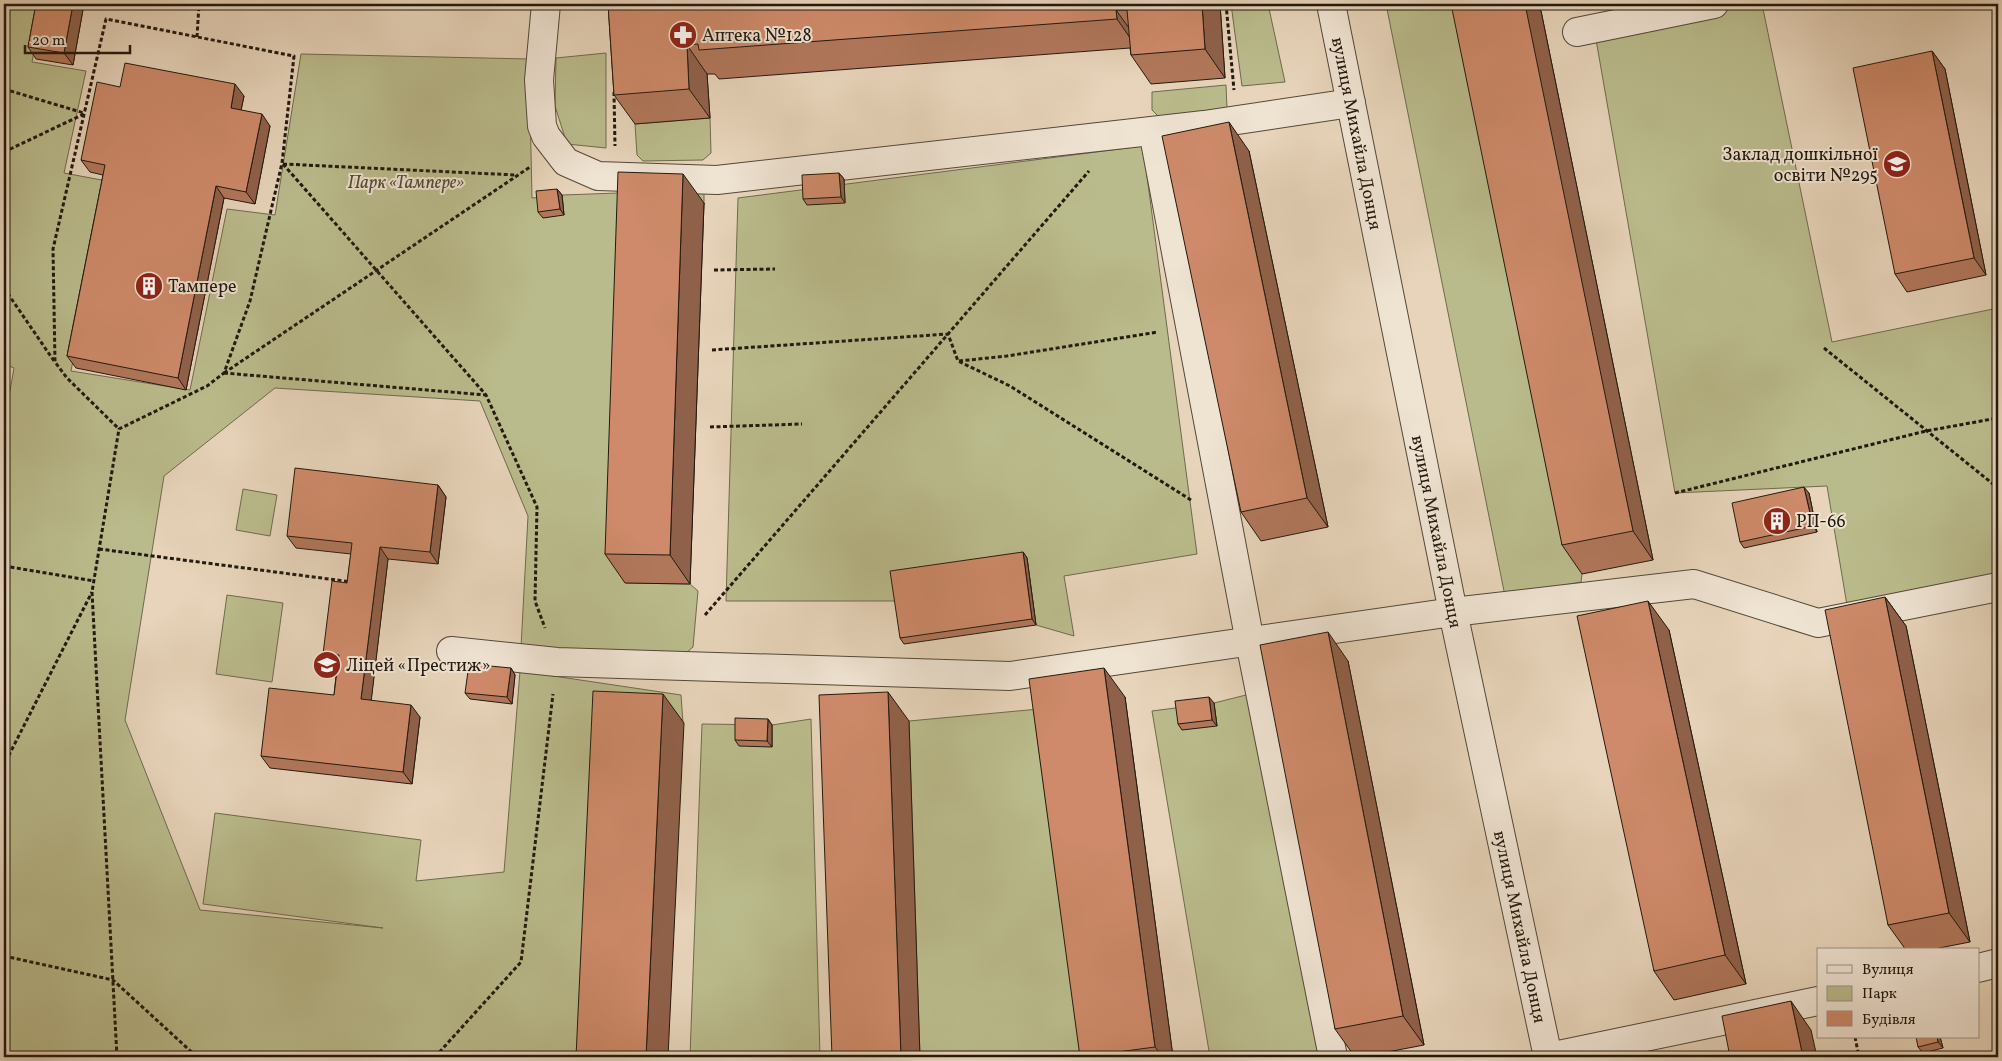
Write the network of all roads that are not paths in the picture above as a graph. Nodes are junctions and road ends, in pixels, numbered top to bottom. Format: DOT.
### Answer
graph roads {
  1 [pos="546,4"];
  2 [pos="1331,4"];
  3 [pos="1714,4"];
  4 [pos="1577,32"];
  5 [pos="1351,103"];
  6 [pos="1153,131"];
  7 [pos="1998,587"];
  8 [pos="1453,612"];
  9 [pos="1250,642"];
  10 [pos="451,651"];
  11 [pos="1998,963"];
  12 [pos="1980,968"];
  13 [pos="1817,1001"];
  14 [pos="1333,1057"];
  15 [pos="1548,1057"];
  1 -- 6 [label="street"];
  2 -- 5 [label="street, вулиця Михайла Донця"];
  3 -- 4 [label="street"];
  5 -- 6 [label="street"];
  5 -- 8 [label="street, вулиця Михайла Донця"];
  6 -- 9 [label="street"];
  7 -- 8 [label="street"];
  8 -- 9 [label="street"];
  8 -- 15 [label="street, вулиця Михайла Донця"];
  9 -- 10 [label="street"];
  9 -- 14 [label="street"];
  11 -- 12 [label="street"];
  13 -- 15 [label="street"];
}
